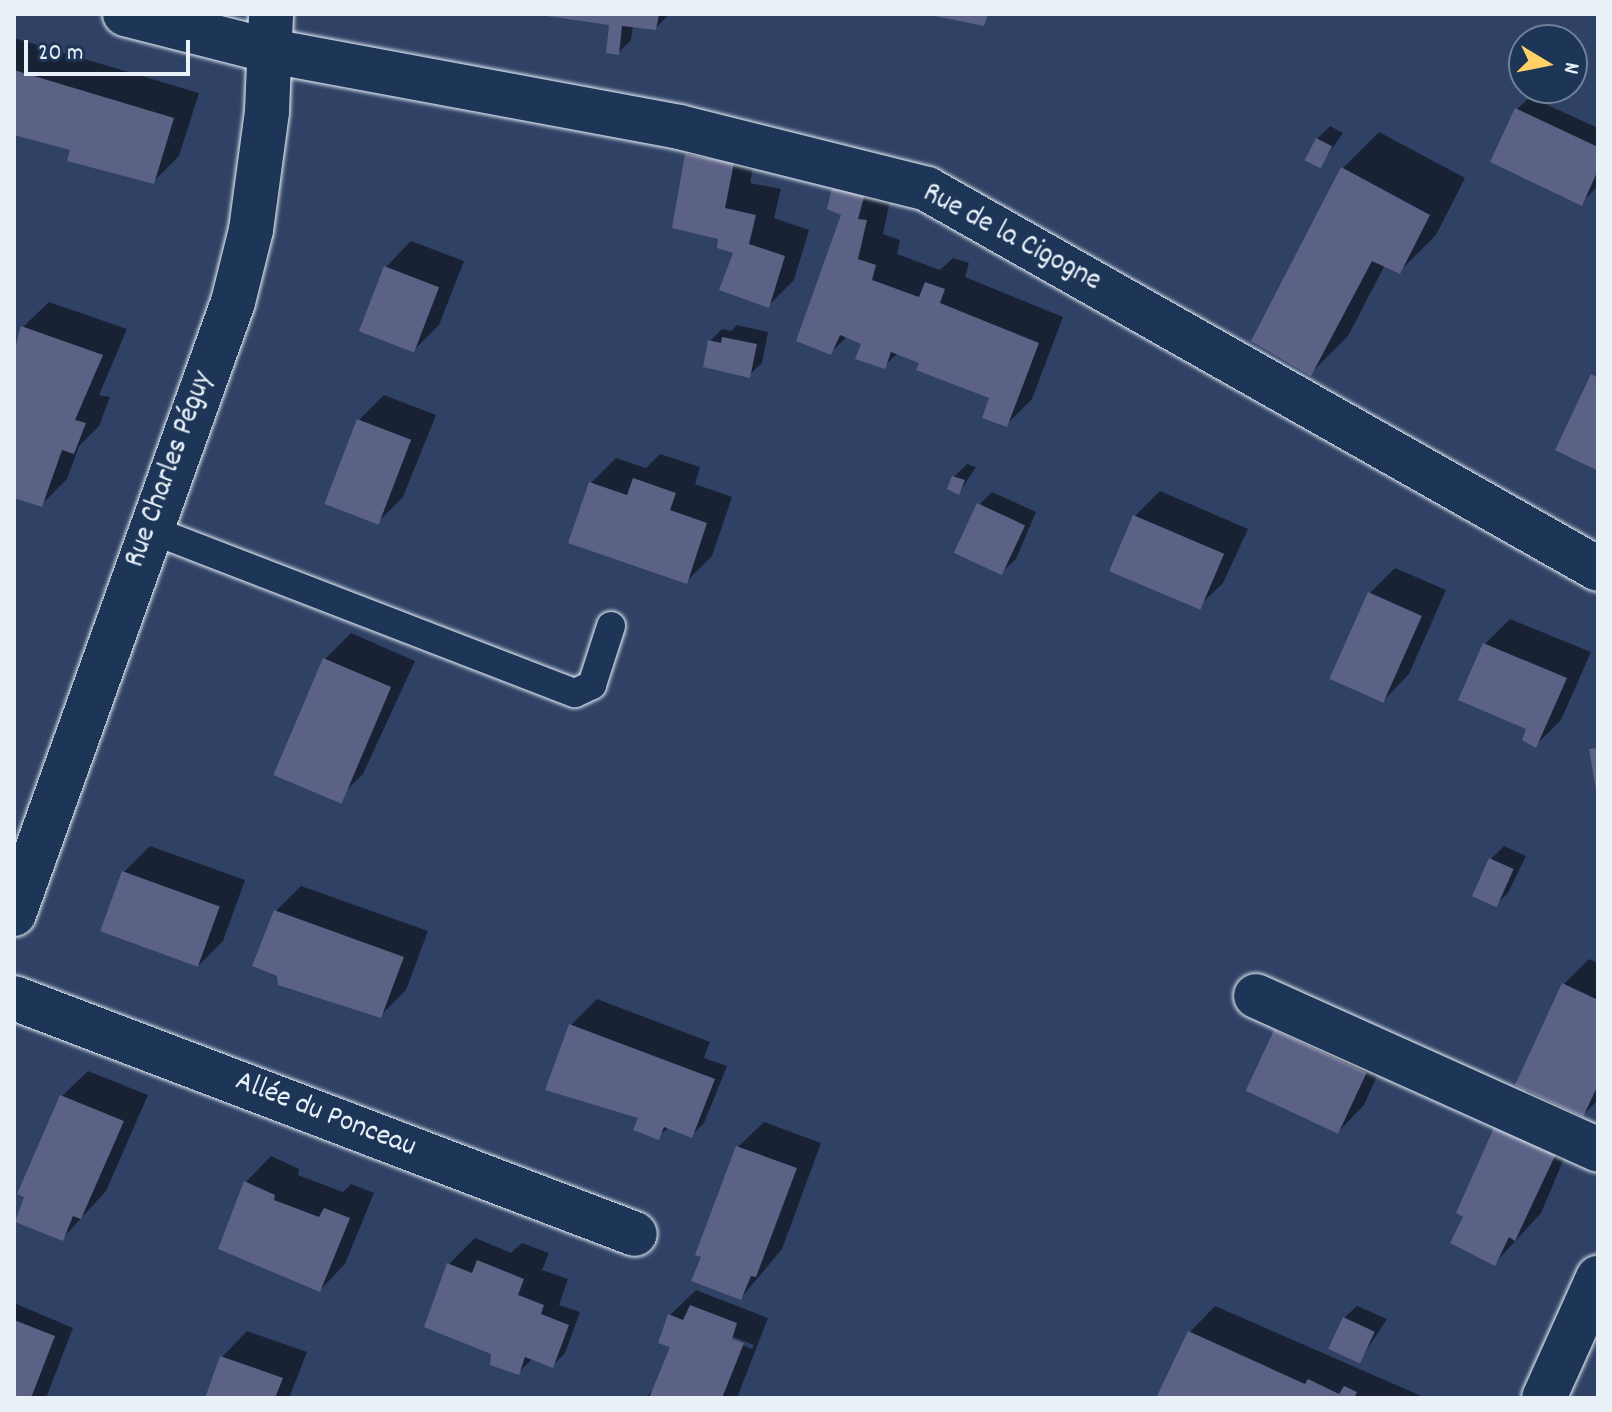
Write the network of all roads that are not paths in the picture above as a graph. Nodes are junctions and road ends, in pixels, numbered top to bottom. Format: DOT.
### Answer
graph roads {
  1 [pos="125,14"];
  2 [pos="270,33"];
  3 [pos="149,529"];
  4 [pos="1598,569"];
  5 [pos="611,626"];
  6 [pos="14,914"];
  7 [pos="1256,996"];
  8 [pos="14,998"];
  9 [pos="1598,1150"];
  10 [pos="635,1234"];
  11 [pos="1598,1278"];
  12 [pos="1544,1398"];
  1 -- 2 [label="street, Rue de la Cigogne"];
  2 -- 3 [label="street, Rue Charles Péguy"];
  2 -- 4 [label="street, Rue de la Cigogne"];
  3 -- 5 [label="lane"];
  3 -- 6 [label="street, Rue Charles Péguy"];
  7 -- 9 [label="street"];
  8 -- 10 [label="street, Allée du Ponceau"];
  11 -- 12 [label="street"];
}
